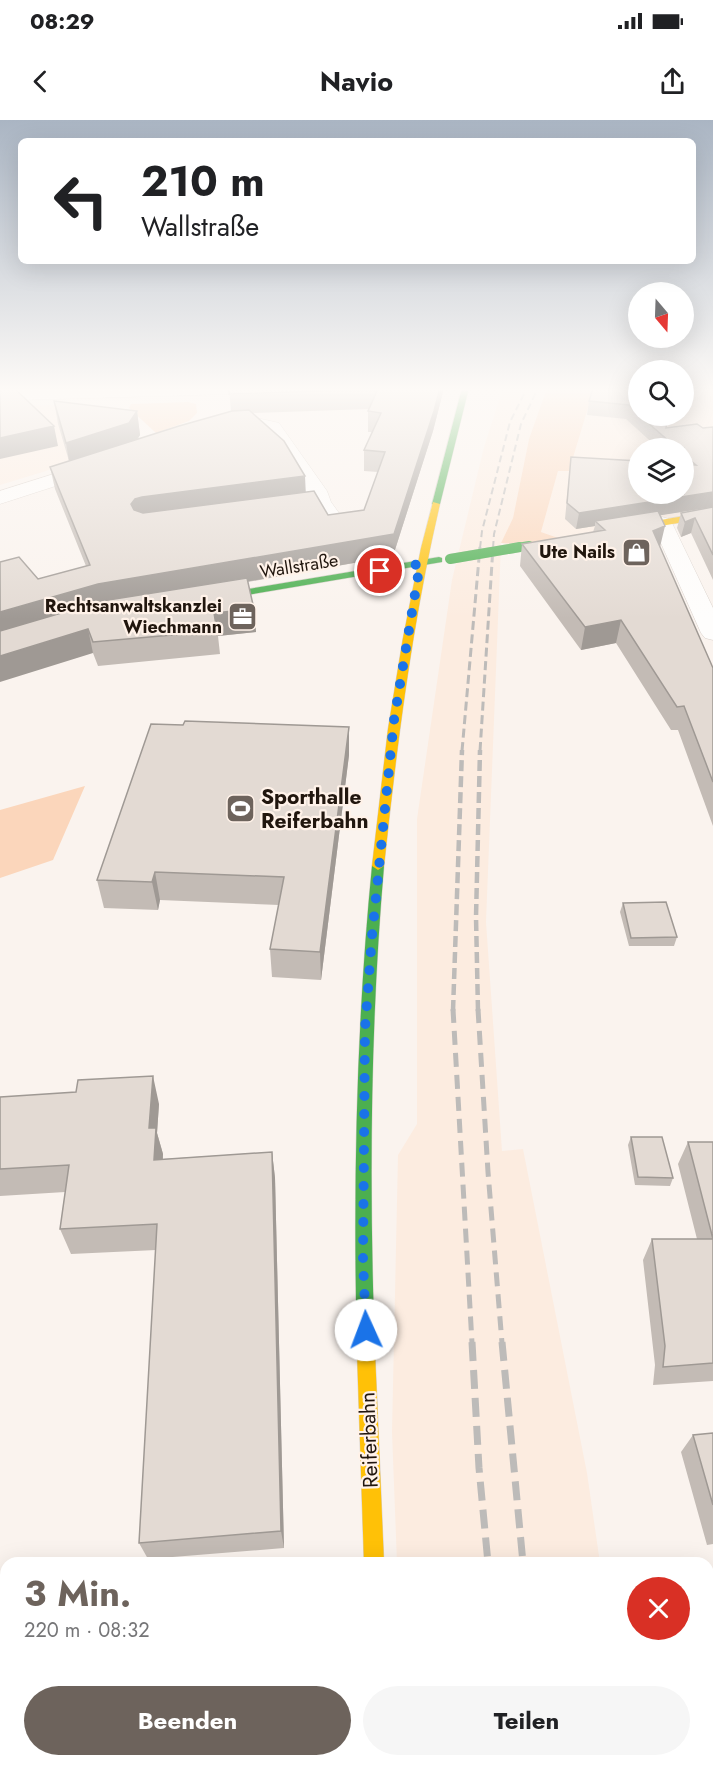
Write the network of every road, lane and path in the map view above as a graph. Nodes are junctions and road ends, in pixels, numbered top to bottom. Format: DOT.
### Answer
graph roads {
  1 [pos="100,465"];
  2 [pos="299,465"];
  3 [pos="446,465"];
  4 [pos="0,498"];
  5 [pos="298,506"];
  6 [pos="713,514"];
  7 [pos="662,523"];
  8 [pos="608,532"];
  9 [pos="535,544"];
  10 [pos="420,564"];
  11 [pos="189,602"];
  12 [pos="713,633"];
  13 [pos="374,1557"];
  1 -- 4 [label="street"];
  2 -- 5 [label="street"];
  3 -- 10 [label="street, Reiferbahn"];
  6 -- 7 [label="street"];
  7 -- 8 [label="street"];
  7 -- 12 [label="street"];
  9 -- 10 [label="street, Wallstraße, bridge"];
  10 -- 11 [label="street, Wallstraße"];
  10 -- 13 [label="street, Reiferbahn"];
}
